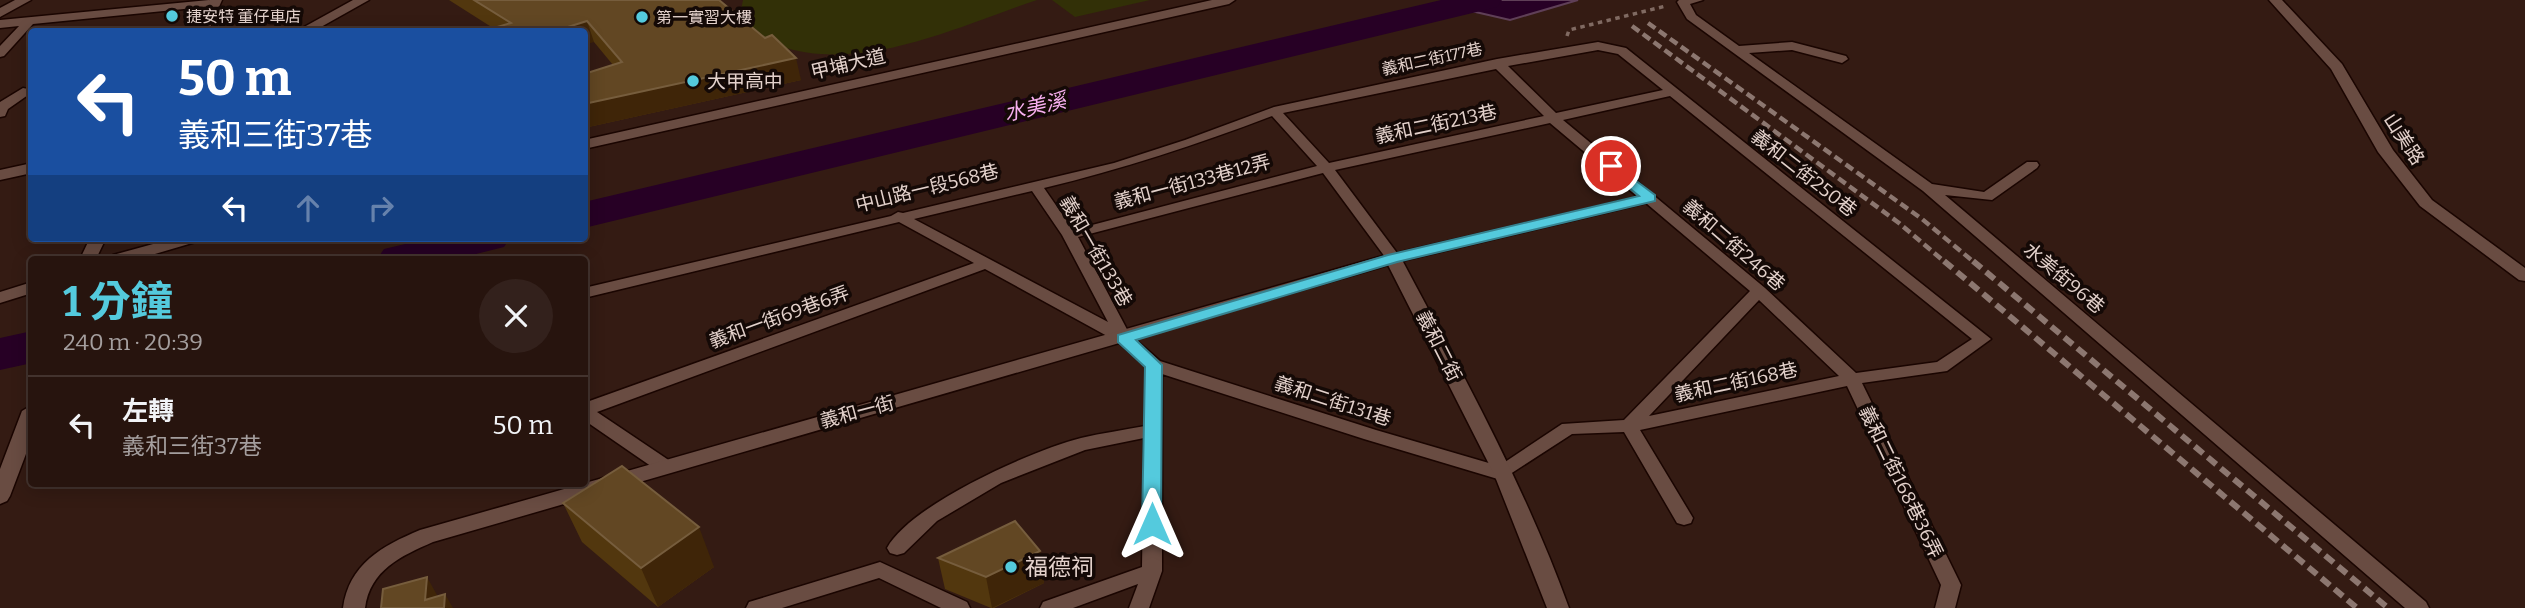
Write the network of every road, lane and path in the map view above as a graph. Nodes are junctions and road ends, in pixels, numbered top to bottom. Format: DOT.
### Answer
graph roads {
  1 [pos="25,0"];
  2 [pos="363,0"];
  3 [pos="1177,0"];
  4 [pos="1229,0"];
  5 [pos="2275,0"];
  6 [pos="1690,1"];
  7 [pos="215,2"];
  8 [pos="0,13"];
  9 [pos="28,23"];
  10 [pos="0,24"];
  11 [pos="203,28"];
  12 [pos="309,28"];
  13 [pos="1598,46"];
  14 [pos="1737,50"];
  15 [pos="1564,51"];
  16 [pos="0,53"];
  17 [pos="1842,59"];
  18 [pos="1497,63"];
  19 [pos="23,92"];
  20 [pos="1671,92"];
  21 [pos="1274,111"];
  22 [pos="0,113"];
  23 [pos="1554,119"];
  24 [pos="588,142"];
  25 [pos="588,143"];
  26 [pos="2032,165"];
  27 [pos="1326,168"];
  28 [pos="28,169"];
  29 [pos="0,175"];
  30 [pos="1034,184"];
  31 [pos="1928,188"];
  32 [pos="1650,198"];
  33 [pos="898,216"];
  34 [pos="1069,235"];
  35 [pos="179,242"];
  36 [pos="130,256"];
  37 [pos="1393,258"];
  38 [pos="988,263"];
  39 [pos="2525,276"];
  40 [pos="28,288"];
  41 [pos="1759,291"];
  42 [pos="588,292"];
  43 [pos="0,298"];
  44 [pos="1124,338"];
  45 [pos="1983,339"];
  46 [pos="1154,365"];
  47 [pos="1852,379"];
  48 [pos="588,410"];
  49 [pos="588,414"];
  50 [pos="28,420"];
  51 [pos="1629,426"];
  52 [pos="1152,431"];
  53 [pos="16,453"];
  54 [pos="664,466"];
  55 [pos="1501,473"];
  56 [pos="0,496"];
  57 [pos="1684,518"];
  58 [pos="897,548"];
  59 [pos="1152,571"];
  60 [pos="354,608"];
  61 [pos="756,608"];
  62 [pos="960,608"];
  63 [pos="1050,608"];
  64 [pos="1139,608"];
  65 [pos="1558,608"];
  66 [pos="1944,608"];
  67 [pos="2419,608"];
  1 -- 8 [label="street"];
  2 -- 12 [label="street"];
  3 -- 24 [label="street"];
  4 -- 25 [label="street, 甲埔大道"];
  5 -- 39 [label="street, 山美路"];
  6 -- 14 [label="lane, 水美街96巷"];
  6 -- 15 [label="path"];
  7 -- 9 [label="lane"];
  7 -- 11 [label="street"];
  9 -- 10 [label="lane"];
  9 -- 16 [label="lane"];
  13 -- 15 [label="lane, 義和二街177巷"];
  13 -- 20 [label="lane, 義和二街250巷"];
  14 -- 17 [label="lane"];
  14 -- 31 [label="lane, 水美街96巷"];
  15 -- 18 [label="lane, 義和二街177巷"];
  18 -- 21 [label="lane, 義和二街177巷"];
  18 -- 23 [label="lane, 義和二街213巷"];
  19 -- 22 [label="lane"];
  20 -- 23 [label="lane, 義和二街213巷"];
  20 -- 45 [label="lane, 義和二街250巷"];
  21 -- 27 [label="lane, 義和二街"];
  21 -- 30 [label="lane, 中山路一段568巷"];
  23 -- 27 [label="lane, 義和二街213巷"];
  23 -- 32 [label="lane, 義和二街246巷"];
  26 -- 31 [label="lane"];
  27 -- 34 [label="lane, 義和一街133巷12弄"];
  27 -- 37 [label="lane, 義和二街"];
  28 -- 29 [label="street"];
  30 -- 33 [label="lane, 中山路一段568巷"];
  30 -- 34 [label="lane, 義和一街133巷"];
  31 -- 67 [label="lane, 水美街96巷"];
  32 -- 37 [label="lane"];
  32 -- 41 [label="lane, 義和二街246巷"];
  33 -- 38 [label="lane"];
  33 -- 42 [label="lane, 中山路一段568巷"];
  34 -- 44 [label="lane, 義和一街133巷"];
  35 -- 36 [label="street"];
  37 -- 44 [label="street, 義和一街"];
  37 -- 55 [label="street, 義和二街"];
  38 -- 44 [label="lane"];
  38 -- 48 [label="lane, 義和一街69巷6弄"];
  40 -- 43 [label="street"];
  41 -- 47 [label="lane, 義和二街246巷"];
  41 -- 51 [label="lane"];
  44 -- 46 [label="lane"];
  44 -- 54 [label="street, 義和一街"];
  45 -- 47 [label="lane, 義和二街168巷"];
  46 -- 52 [label="lane"];
  46 -- 55 [label="lane, 義和二街131巷"];
  47 -- 51 [label="lane, 義和二街168巷"];
  47 -- 66 [label="lane, 義和二街168巷36弄"];
  49 -- 54 [label="lane"];
  50 -- 53 [label="street"];
  51 -- 55 [label="lane, 義和二街168巷"];
  51 -- 57 [label="lane"];
  52 -- 58 [label="lane"];
  52 -- 59 [label="lane"];
  53 -- 56 [label="street"];
  54 -- 60 [label="street, 義和一街"];
  55 -- 65 [label="street, 義和二街"];
  59 -- 63 [label="lane"];
  59 -- 64 [label="lane"];
  61 -- 62 [label="lane"];
}
